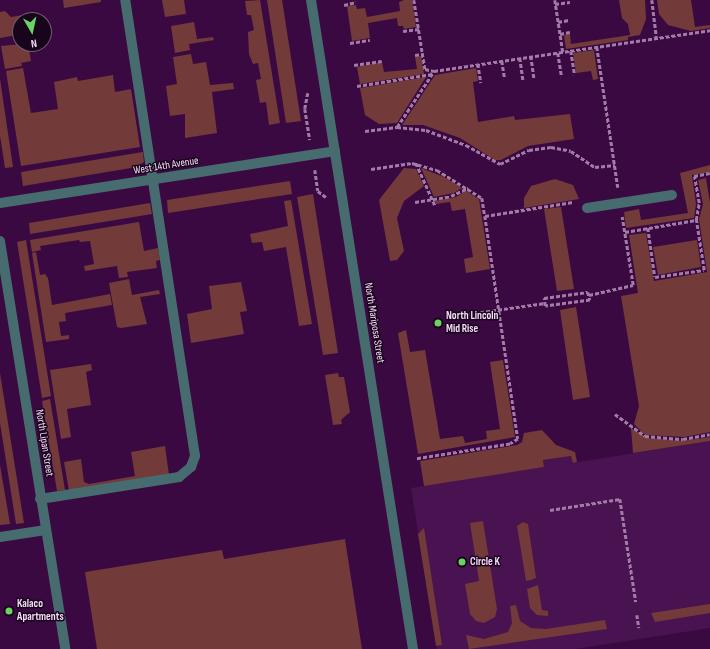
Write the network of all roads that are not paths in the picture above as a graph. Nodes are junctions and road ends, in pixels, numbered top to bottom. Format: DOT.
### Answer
graph roads {
  1 [pos="125,0"];
  2 [pos="311,0"];
  3 [pos="335,151"];
  4 [pos="153,180"];
  5 [pos="672,195"];
  6 [pos="0,203"];
  7 [pos="588,208"];
  8 [pos="0,241"];
  9 [pos="40,499"];
  10 [pos="45,530"];
  11 [pos="0,537"];
  12 [pos="65,649"];
  13 [pos="413,649"];
  1 -- 4 [label="street"];
  2 -- 3 [label="street, North Mariposa Street"];
  3 -- 4 [label="street, West 14th Avenue"];
  3 -- 13 [label="street, North Mariposa Street"];
  4 -- 6 [label="street, West 14th Avenue"];
  4 -- 9 [label="street"];
  5 -- 7 [label="street"];
  8 -- 9 [label="street, North Lipan Street"];
  9 -- 10 [label="street, North Lipan Street"];
  10 -- 11 [label="street"];
  10 -- 12 [label="street, North Lipan Street"];
}
